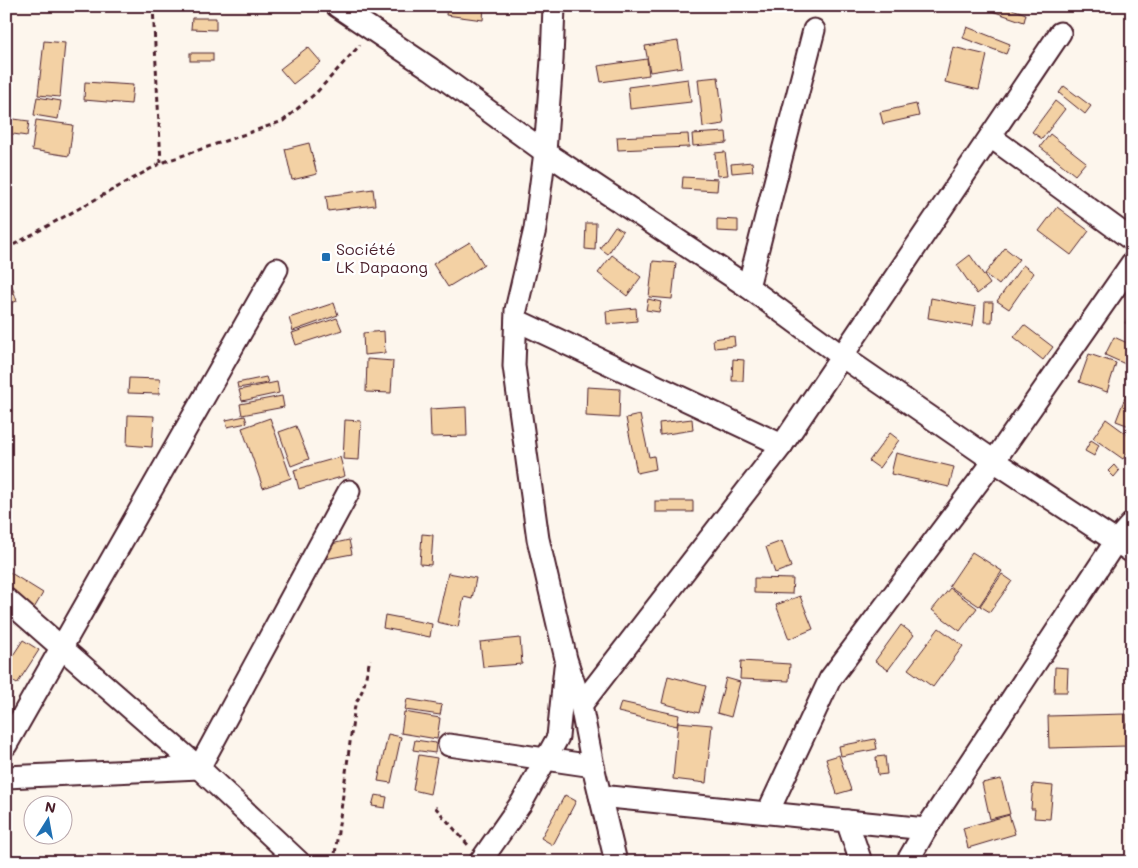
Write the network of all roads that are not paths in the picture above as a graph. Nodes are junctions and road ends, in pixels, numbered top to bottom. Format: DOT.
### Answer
graph roads {
  1 [pos="337,6"];
  2 [pos="554,6"];
  3 [pos="814,30"];
  4 [pos="1060,33"];
  5 [pos="990,137"];
  6 [pos="545,152"];
  7 [pos="1132,240"];
  8 [pos="1132,263"];
  9 [pos="277,269"];
  10 [pos="748,287"];
  11 [pos="516,320"];
  12 [pos="843,357"];
  13 [pos="782,445"];
  14 [pos="994,461"];
  15 [pos="349,490"];
  16 [pos="1132,523"];
  17 [pos="1124,546"];
  18 [pos="6,599"];
  19 [pos="62,647"];
  20 [pos="566,660"];
  21 [pos="581,705"];
  22 [pos="6,745"];
  23 [pos="449,745"];
  24 [pos="546,757"];
  25 [pos="593,766"];
  26 [pos="199,768"];
  27 [pos="6,777"];
  28 [pos="600,796"];
  29 [pos="768,812"];
  30 [pos="848,821"];
  31 [pos="926,829"];
  32 [pos="480,861"];
  33 [pos="299,862"];
  34 [pos="616,862"];
  35 [pos="861,862"];
  36 [pos="907,862"];
  1 -- 6 [label="street"];
  2 -- 6 [label="street"];
  3 -- 10 [label="street"];
  4 -- 5 [label="street"];
  5 -- 7 [label="street"];
  5 -- 12 [label="street"];
  6 -- 10 [label="street"];
  6 -- 11 [label="street"];
  8 -- 14 [label="street"];
  9 -- 19 [label="street"];
  10 -- 12 [label="street"];
  11 -- 13 [label="street"];
  11 -- 20 [label="street"];
  12 -- 13 [label="street"];
  12 -- 14 [label="street"];
  13 -- 21 [label="street"];
  14 -- 17 [label="street"];
  14 -- 29 [label="street"];
  15 -- 26 [label="street"];
  16 -- 17 [label="street"];
  17 -- 31 [label="street"];
  18 -- 19 [label="street"];
  19 -- 22 [label="street"];
  19 -- 26 [label="street"];
  20 -- 21 [label="street"];
  20 -- 24 [label="street"];
  21 -- 25 [label="street"];
  23 -- 24 [label="street"];
  24 -- 25 [label="street"];
  24 -- 32 [label="street"];
  25 -- 28 [label="street"];
  26 -- 27 [label="street"];
  26 -- 33 [label="street"];
  28 -- 29 [label="street"];
  28 -- 34 [label="street"];
  29 -- 30 [label="street"];
  30 -- 31 [label="street"];
  30 -- 35 [label="street"];
  31 -- 36 [label="street"];
}
